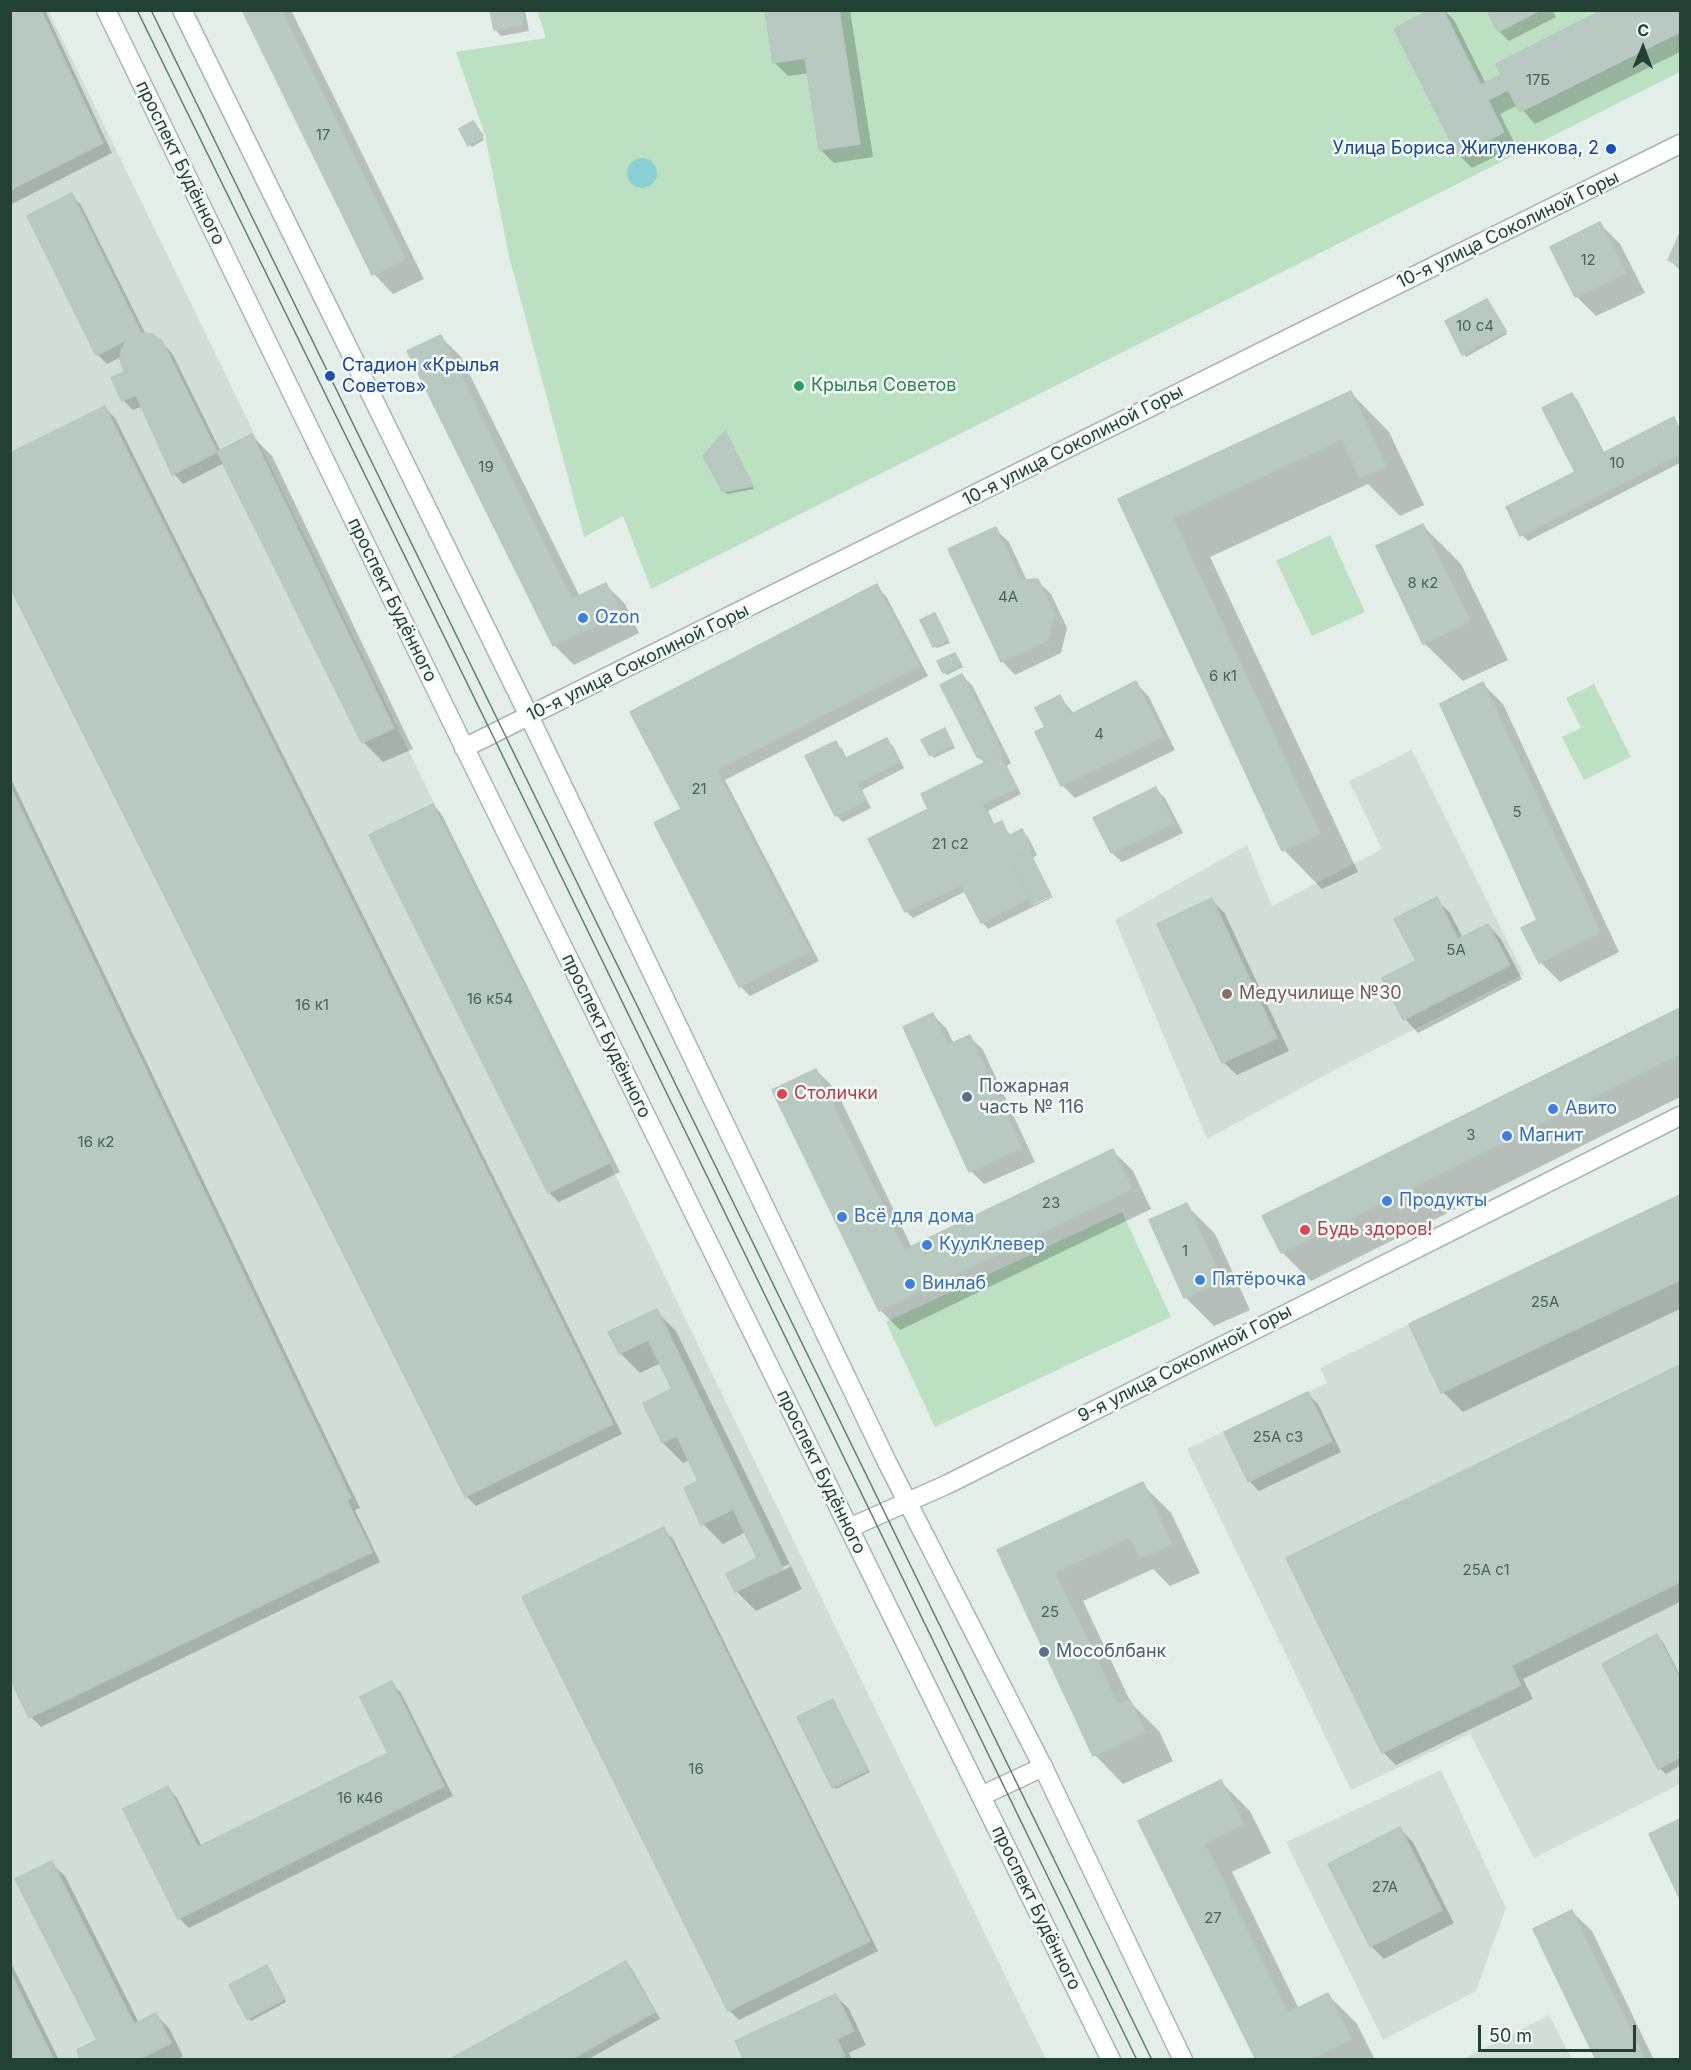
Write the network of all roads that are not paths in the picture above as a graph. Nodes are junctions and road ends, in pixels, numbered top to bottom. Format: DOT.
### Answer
graph roads {
  1 [pos="106,10"];
  2 [pos="182,10"];
  3 [pos="1680,144"];
  4 [pos="529,716"];
  5 [pos="464,748"];
  6 [pos="1680,1116"];
  7 [pos="907,1502"];
  8 [pos="849,1528"];
  9 [pos="1043,1767"];
  10 [pos="981,1796"];
  11 [pos="1111,2060"];
  12 [pos="1183,2060"];
  1 -- 5 [label="main road, проспект Будённого"];
  2 -- 4 [label="main road"];
  3 -- 4 [label="main road, 10-я улица Соколиной Горы"];
  4 -- 5 [label="main road, 10-я улица Соколиной Горы"];
  4 -- 7 [label="main road"];
  5 -- 8 [label="main road, проспект Будённого"];
  6 -- 7 [label="main road, 9-я улица Соколиной Горы"];
  7 -- 8 [label="main road, 9-я улица Соколиной Горы"];
  7 -- 9 [label="main road"];
  8 -- 10 [label="main road, проспект Будённого"];
  9 -- 10 [label="main road"];
  9 -- 12 [label="main road"];
  10 -- 11 [label="main road, проспект Будённого"];
}
